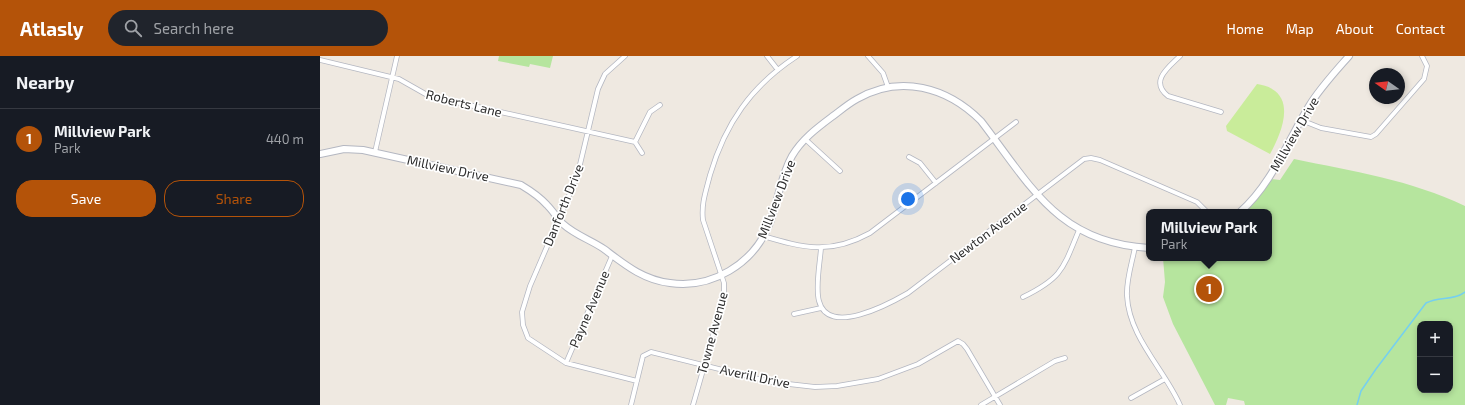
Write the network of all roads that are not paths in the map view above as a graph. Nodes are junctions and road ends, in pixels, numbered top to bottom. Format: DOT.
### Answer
graph roads {
  1 [pos="396,56"];
  2 [pos="625,56"];
  3 [pos="767,56"];
  4 [pos="797,56"];
  5 [pos="868,56"];
  6 [pos="1180,56"];
  7 [pos="1349,56"];
  8 [pos="1422,56"];
  9 [pos="320,60"];
  10 [pos="778,70"];
  11 [pos="392,77"];
  12 [pos="888,87"];
  13 [pos="660,105"];
  14 [pos="1221,112"];
  15 [pos="1301,120"];
  16 [pos="1016,122"];
  17 [pos="588,132"];
  18 [pos="994,138"];
  19 [pos="805,139"];
  20 [pos="635,142"];
  21 [pos="376,152"];
  22 [pos="642,153"];
  23 [pos="320,154"];
  24 [pos="909,157"];
  25 [pos="840,171"];
  26 [pos="936,183"];
  27 [pos="1037,194"];
  28 [pos="1204,209"];
  29 [pos="1243,209"];
  30 [pos="559,220"];
  31 [pos="1079,230"];
  32 [pos="763,236"];
  33 [pos="1135,247"];
  34 [pos="821,248"];
  35 [pos="1146,248"];
  36 [pos="612,256"];
  37 [pos="722,275"];
  38 [pos="1023,297"];
  39 [pos="821,308"];
  40 [pos="794,314"];
  41 [pos="1065,358"];
  42 [pos="566,363"];
  43 [pos="704,365"];
  44 [pos="1165,379"];
  45 [pos="637,381"];
  46 [pos="995,397"];
  47 [pos="1130,398"];
  48 [pos="631,405"];
  49 [pos="693,405"];
  50 [pos="981,405"];
  51 [pos="1000,405"];
  52 [pos="1180,405"];
  1 -- 11 [label="street"];
  2 -- 17 [label="street, Danforth Drive"];
  3 -- 10 [label="street"];
  4 -- 10 [label="street, Towne Avenue"];
  5 -- 12 [label="street"];
  6 -- 14 [label="street"];
  7 -- 15 [label="street, Millview Drive"];
  8 -- 15 [label="street"];
  9 -- 11 [label="street, Roberts Lane"];
  10 -- 37 [label="street, Towne Avenue"];
  11 -- 17 [label="street, Roberts Lane"];
  11 -- 21 [label="street"];
  12 -- 18 [label="street, Millview Drive"];
  12 -- 19 [label="street, Millview Drive"];
  13 -- 20 [label="street"];
  15 -- 29 [label="street, Millview Drive"];
  16 -- 18 [label="street"];
  17 -- 20 [label="street, Roberts Lane"];
  17 -- 30 [label="street, Danforth Drive"];
  18 -- 26 [label="street"];
  18 -- 27 [label="street, Millview Drive"];
  19 -- 25 [label="street"];
  19 -- 32 [label="street, Millview Drive"];
  20 -- 22 [label="street"];
  21 -- 23 [label="street, Millview Drive"];
  21 -- 30 [label="street, Millview Drive"];
  24 -- 26 [label="street"];
  26 -- 34 [label="street"];
  27 -- 28 [label="street, Newton Avenue"];
  27 -- 31 [label="street, Millview Drive"];
  27 -- 39 [label="street, Newton Avenue"];
  30 -- 36 [label="street, Millview Drive"];
  30 -- 42 [label="street, Danforth Drive"];
  31 -- 33 [label="street, Millview Drive"];
  31 -- 38 [label="street"];
  32 -- 34 [label="street"];
  32 -- 37 [label="street, Millview Drive"];
  33 -- 35 [label="street, Millview Drive"];
  33 -- 44 [label="street"];
  34 -- 39 [label="street"];
  36 -- 37 [label="street, Millview Drive"];
  36 -- 42 [label="street, Payne Avenue"];
  37 -- 43 [label="street, Towne Avenue"];
  39 -- 40 [label="street"];
  41 -- 46 [label="street"];
  42 -- 45 [label="street"];
  43 -- 45 [label="street, Averill Drive"];
  43 -- 46 [label="street, Averill Drive"];
  43 -- 49 [label="street, Towne Avenue"];
  44 -- 47 [label="street"];
  44 -- 52 [label="street"];
  45 -- 48 [label="street"];
  46 -- 50 [label="street"];
  46 -- 51 [label="street"];
}
